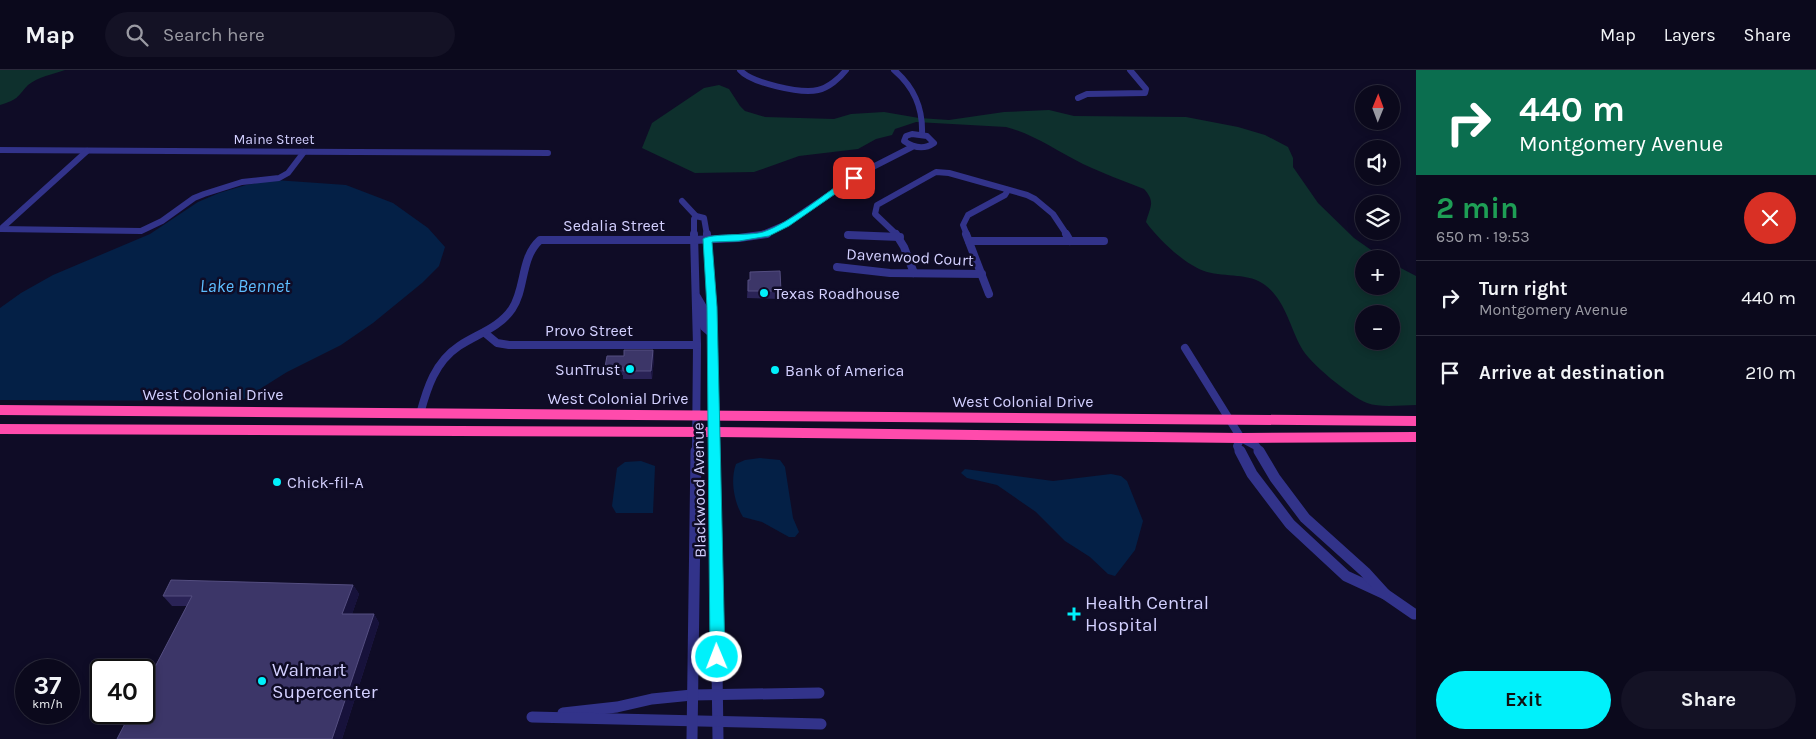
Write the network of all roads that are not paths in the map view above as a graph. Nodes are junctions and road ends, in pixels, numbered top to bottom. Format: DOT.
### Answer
graph roads {
  1 [pos="740,70"];
  2 [pos="846,70"];
  3 [pos="894,70"];
  4 [pos="1130,70"];
  5 [pos="1078,98"];
  6 [pos="922,134"];
  7 [pos="912,147"];
  8 [pos="0,151"];
  9 [pos="87,151"];
  10 [pos="304,152"];
  11 [pos="548,153"];
  12 [pos="1008,190"];
  13 [pos="682,201"];
  14 [pos="696,216"];
  15 [pos="1,229"];
  16 [pos="848,235"];
  17 [pos="900,237"];
  18 [pos="708,239"];
  19 [pos="694,240"];
  20 [pos="969,241"];
  21 [pos="1070,241"];
  22 [pos="1104,241"];
  23 [pos="535,243"];
  24 [pos="836,267"];
  25 [pos="914,273"];
  26 [pos="982,274"];
  27 [pos="989,294"];
  28 [pos="696,296"];
  29 [pos="485,333"];
  30 [pos="712,334"];
  31 [pos="697,344"];
  32 [pos="1185,348"];
  33 [pos="0,410"];
  34 [pos="281,412"];
  35 [pos="420,414"];
  36 [pos="696,416"];
  37 [pos="714,416"];
  38 [pos="1230,420"];
  39 [pos="1416,421"];
  40 [pos="0,429"];
  41 [pos="239,431"];
  42 [pos="695,432"];
  43 [pos="714,432"];
  44 [pos="1416,437"];
  45 [pos="1241,438"];
  46 [pos="1384,594"];
  47 [pos="1414,614"];
  48 [pos="819,692"];
  49 [pos="718,695"];
  50 [pos="692,696"];
  51 [pos="718,720"];
  52 [pos="692,721"];
  53 [pos="821,724"];
  54 [pos="692,739"];
  55 [pos="718,739"];
  1 -- 2 [label="street"];
  3 -- 6 [label="street"];
  4 -- 5 [label="street"];
  6 -- 7 [label="street"];
  6 -- 7 [label="street"];
  7 -- 18 [label="street"];
  8 -- 9 [label="street, Maine Street"];
  9 -- 10 [label="street, Maine Street"];
  9 -- 15 [label="street"];
  10 -- 11 [label="street, Maine Street"];
  10 -- 15 [label="street"];
  12 -- 17 [label="street"];
  12 -- 20 [label="street"];
  12 -- 21 [label="street"];
  13 -- 14 [label="street, Blackwood Avenue"];
  14 -- 18 [label="street, Blackwood Avenue"];
  14 -- 19 [label="street, Blackwood Avenue"];
  16 -- 17 [label="street"];
  17 -- 25 [label="street"];
  18 -- 19 [label="street"];
  18 -- 30 [label="street, Blackwood Avenue"];
  19 -- 23 [label="street, Sedalia Street"];
  19 -- 28 [label="street, Blackwood Avenue"];
  20 -- 21 [label="street"];
  20 -- 26 [label="street"];
  21 -- 22 [label="street"];
  23 -- 29 [label="street"];
  24 -- 25 [label="street, Davenwood Court"];
  25 -- 26 [label="street, Davenwood Court"];
  26 -- 27 [label="street"];
  28 -- 30 [label="street"];
  28 -- 31 [label="street, Blackwood Avenue"];
  29 -- 31 [label="street, Provo Street"];
  29 -- 35 [label="street"];
  30 -- 37 [label="street, Blackwood Avenue"];
  31 -- 36 [label="street, Blackwood Avenue"];
  32 -- 38 [label="street"];
  33 -- 34 [label="highway, West Colonial Drive"];
  34 -- 35 [label="highway, West Colonial Drive"];
  34 -- 41 [label="highway"];
  35 -- 36 [label="highway, West Colonial Drive"];
  36 -- 37 [label="highway, West Colonial Drive"];
  36 -- 42 [label="street, Blackwood Avenue"];
  37 -- 38 [label="highway, West Colonial Drive"];
  37 -- 43 [label="street, Blackwood Avenue"];
  38 -- 39 [label="highway, West Colonial Drive"];
  38 -- 45 [label="street"];
  40 -- 41 [label="highway, West Colonial Drive"];
  41 -- 42 [label="highway, West Colonial Drive"];
  42 -- 43 [label="highway, West Colonial Drive"];
  42 -- 50 [label="street, Blackwood Avenue"];
  43 -- 45 [label="highway, West Colonial Drive"];
  43 -- 49 [label="street, Blackwood Avenue"];
  44 -- 45 [label="highway, West Colonial Drive"];
  45 -- 46 [label="street"];
  45 -- 46 [label="street"];
  46 -- 47 [label="street"];
  48 -- 49 [label="street"];
  49 -- 50 [label="street"];
  49 -- 51 [label="street, Blackwood Avenue"];
  50 -- 52 [label="street, Blackwood Avenue"];
  50 -- 52 [label="street"];
  51 -- 52 [label="street"];
  51 -- 53 [label="street"];
  51 -- 55 [label="street, Blackwood Avenue"];
  52 -- 54 [label="street, Blackwood Avenue"];
}
